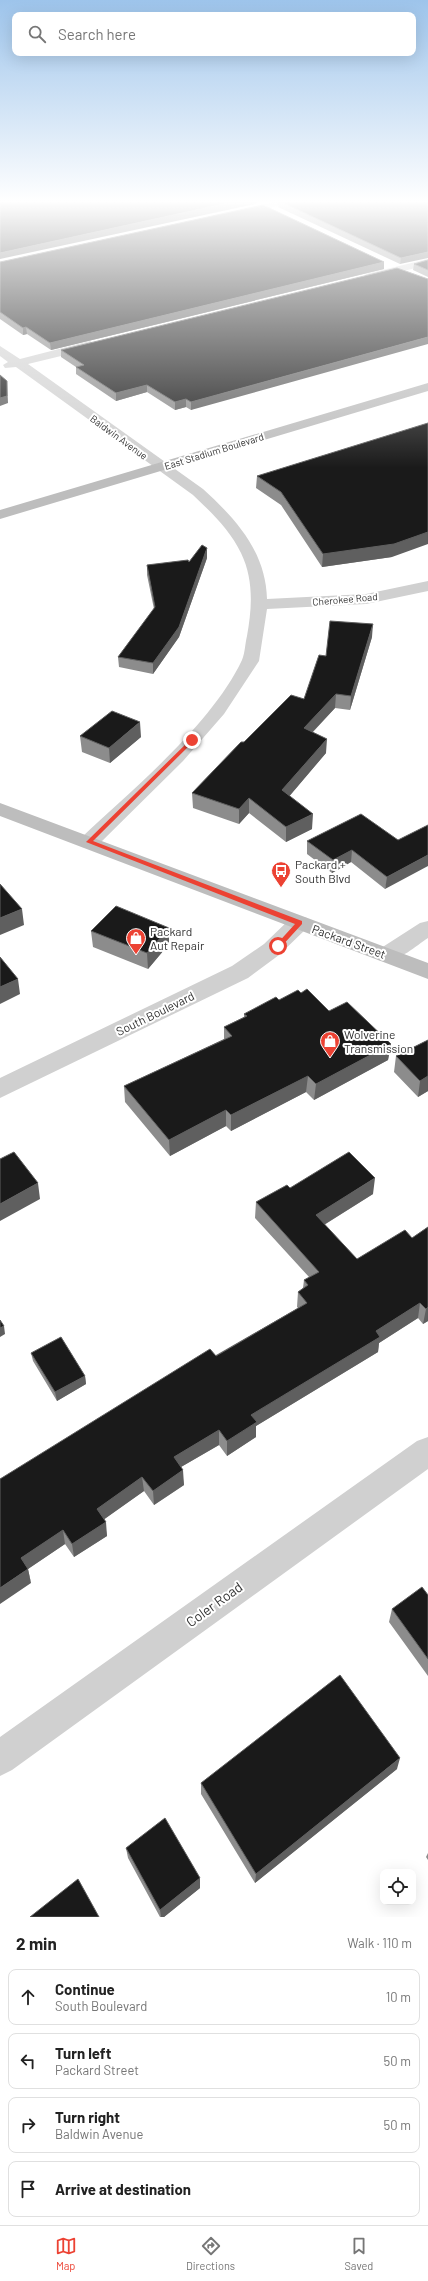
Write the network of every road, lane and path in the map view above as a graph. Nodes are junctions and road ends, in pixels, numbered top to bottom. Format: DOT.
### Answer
graph roads {
  1 [pos="100,343"];
  2 [pos="0,350"];
  3 [pos="18,363"];
  4 [pos="0,368"];
  5 [pos="428,387"];
  6 [pos="162,467"];
  7 [pos="0,515"];
  8 [pos="428,586"];
  9 [pos="261,604"];
  10 [pos="0,809"];
  11 [pos="89,842"];
  12 [pos="299,923"];
  13 [pos="428,928"];
  14 [pos="386,955"];
  15 [pos="428,971"];
  16 [pos="0,1089"];
  17 [pos="428,1451"];
  18 [pos="0,1758"];
  1 -- 3 [label="street"];
  2 -- 3 [label="street, Baldwin Avenue"];
  3 -- 4 [label="street"];
  3 -- 6 [label="street, Baldwin Avenue"];
  5 -- 6 [label="main road, East Stadium Boulevard"];
  6 -- 7 [label="main road, East Stadium Boulevard"];
  6 -- 9 [label="street, Baldwin Avenue"];
  8 -- 9 [label="street, Cherokee Road"];
  9 -- 11 [label="street, Baldwin Avenue"];
  10 -- 11 [label="main road, Packard Street"];
  11 -- 12 [label="main road, Packard Street"];
  12 -- 14 [label="main road, Packard Street"];
  12 -- 16 [label="street, South Boulevard"];
  13 -- 14 [label="street"];
  14 -- 15 [label="main road, Packard Street"];
  17 -- 18 [label="street, Coler Road"];
}
